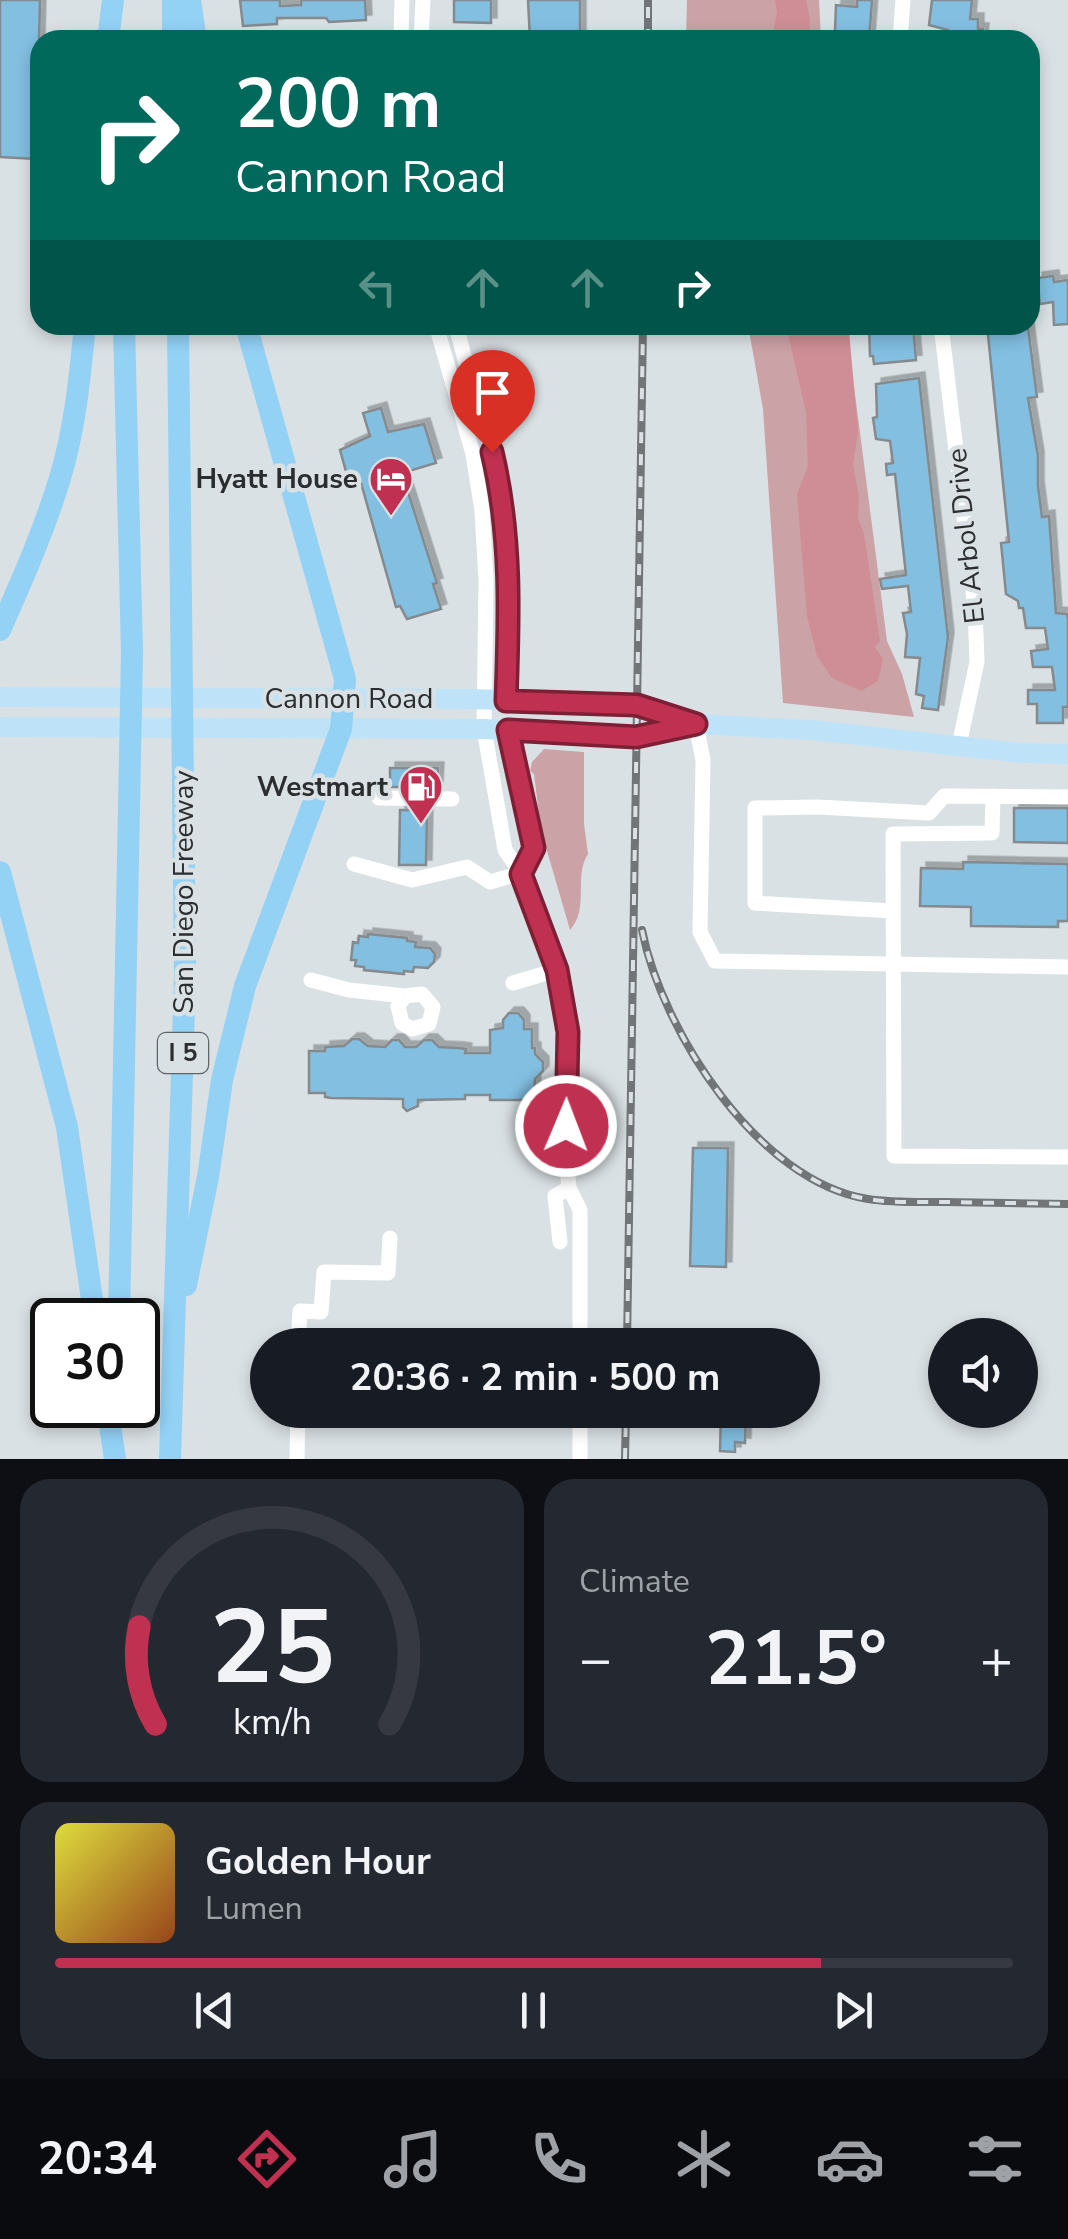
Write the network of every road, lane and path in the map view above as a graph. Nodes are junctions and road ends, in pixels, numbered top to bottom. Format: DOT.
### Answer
graph roads {
  1 [pos="114,0"];
  2 [pos="173,0"];
  3 [pos="190,0"];
  4 [pos="402,0"];
  5 [pos="423,0"];
  6 [pos="903,0"];
  7 [pos="110,30"];
  8 [pos="116,30"];
  9 [pos="173,30"];
  10 [pos="194,30"];
  11 [pos="401,30"];
  12 [pos="422,30"];
  13 [pos="901,30"];
  14 [pos="85,335"];
  15 [pos="124,335"];
  16 [pos="178,335"];
  17 [pos="249,335"];
  18 [pos="438,335"];
  19 [pos="451,335"];
  20 [pos="458,335"];
  21 [pos="942,335"];
  22 [pos="440,345"];
  23 [pos="0,630"];
  24 [pos="0,697"];
  25 [pos="343,699"];
  26 [pos="482,700"];
  27 [pos="506,701"];
  28 [pos="696,724"];
  29 [pos="0,727"];
  30 [pos="341,729"];
  31 [pos="484,729"];
  32 [pos="508,730"];
  33 [pos="958,745"];
  34 [pos="1068,754"];
  35 [pos="993,796"];
  36 [pos="1068,797"];
  37 [pos="379,798"];
  38 [pos="452,799"];
  39 [pos="354,864"];
  40 [pos="0,872"];
  41 [pos="521,874"];
  42 [pos="893,911"];
  43 [pos="893,965"];
  44 [pos="1068,967"];
  45 [pos="557,970"];
  46 [pos="310,980"];
  47 [pos="513,983"];
  48 [pos="405,996"];
  49 [pos="1068,1157"];
  50 [pos="568,1188"];
  51 [pos="390,1238"];
  52 [pos="560,1242"];
  53 [pos="92,1298"];
  54 [pos="119,1298"];
  55 [pos="299,1328"];
  56 [pos="580,1328"];
  57 [pos="172,1347"];
  58 [pos="111,1428"];
  59 [pos="117,1428"];
  60 [pos="298,1428"];
  61 [pos="580,1428"];
  62 [pos="116,1459"];
  63 [pos="170,1459"];
  64 [pos="298,1459"];
  65 [pos="580,1459"];
  1 -- 7 [label="highway"];
  1 -- 8 [label="highway"];
  2 -- 9 [label="highway"];
  3 -- 10 [label="highway"];
  4 -- 11 [label="street"];
  5 -- 12 [label="street"];
  6 -- 13 [label="street"];
  14 -- 23 [label="highway"];
  15 -- 54 [label="highway, San Diego Freeway / I 5"];
  16 -- 57 [label="highway, San Diego Freeway / I 5"];
  17 -- 25 [label="highway"];
  18 -- 22 [label="street"];
  19 -- 22 [label="street"];
  20 -- 27 [label="street"];
  21 -- 33 [label="street, El Arbol Drive"];
  22 -- 26 [label="street"];
  24 -- 25 [label="main road, Cannon Road"];
  25 -- 26 [label="main road, Cannon Road"];
  25 -- 30 [label="highway"];
  26 -- 27 [label="main road, Cannon Road"];
  26 -- 31 [label="street"];
  27 -- 28 [label="main road, Cannon Road"];
  28 -- 32 [label="main road, Cannon Road"];
  28 -- 33 [label="main road, Cannon Road"];
  28 -- 43 [label="street"];
  29 -- 30 [label="main road, Cannon Road"];
  30 -- 31 [label="main road, Cannon Road"];
  30 -- 57 [label="highway"];
  31 -- 32 [label="main road, Cannon Road"];
  31 -- 41 [label="street"];
  32 -- 41 [label="street"];
  33 -- 34 [label="main road, Cannon Road"];
  35 -- 36 [label="street"];
  35 -- 42 [label="street"];
  35 -- 42 [label="street"];
  37 -- 38 [label="street"];
  39 -- 41 [label="street"];
  40 -- 53 [label="highway"];
  41 -- 45 [label="street"];
  42 -- 43 [label="street"];
  43 -- 44 [label="street"];
  43 -- 49 [label="street"];
  45 -- 47 [label="street"];
  45 -- 50 [label="street"];
  46 -- 48 [label="street"];
  50 -- 52 [label="street"];
  50 -- 56 [label="street"];
  51 -- 55 [label="street"];
  57 -- 63 [label="highway, San Diego Freeway / I 5"];
  58 -- 62 [label="highway"];
  59 -- 62 [label="highway"];
  60 -- 64 [label="street"];
  61 -- 65 [label="street"];
}
